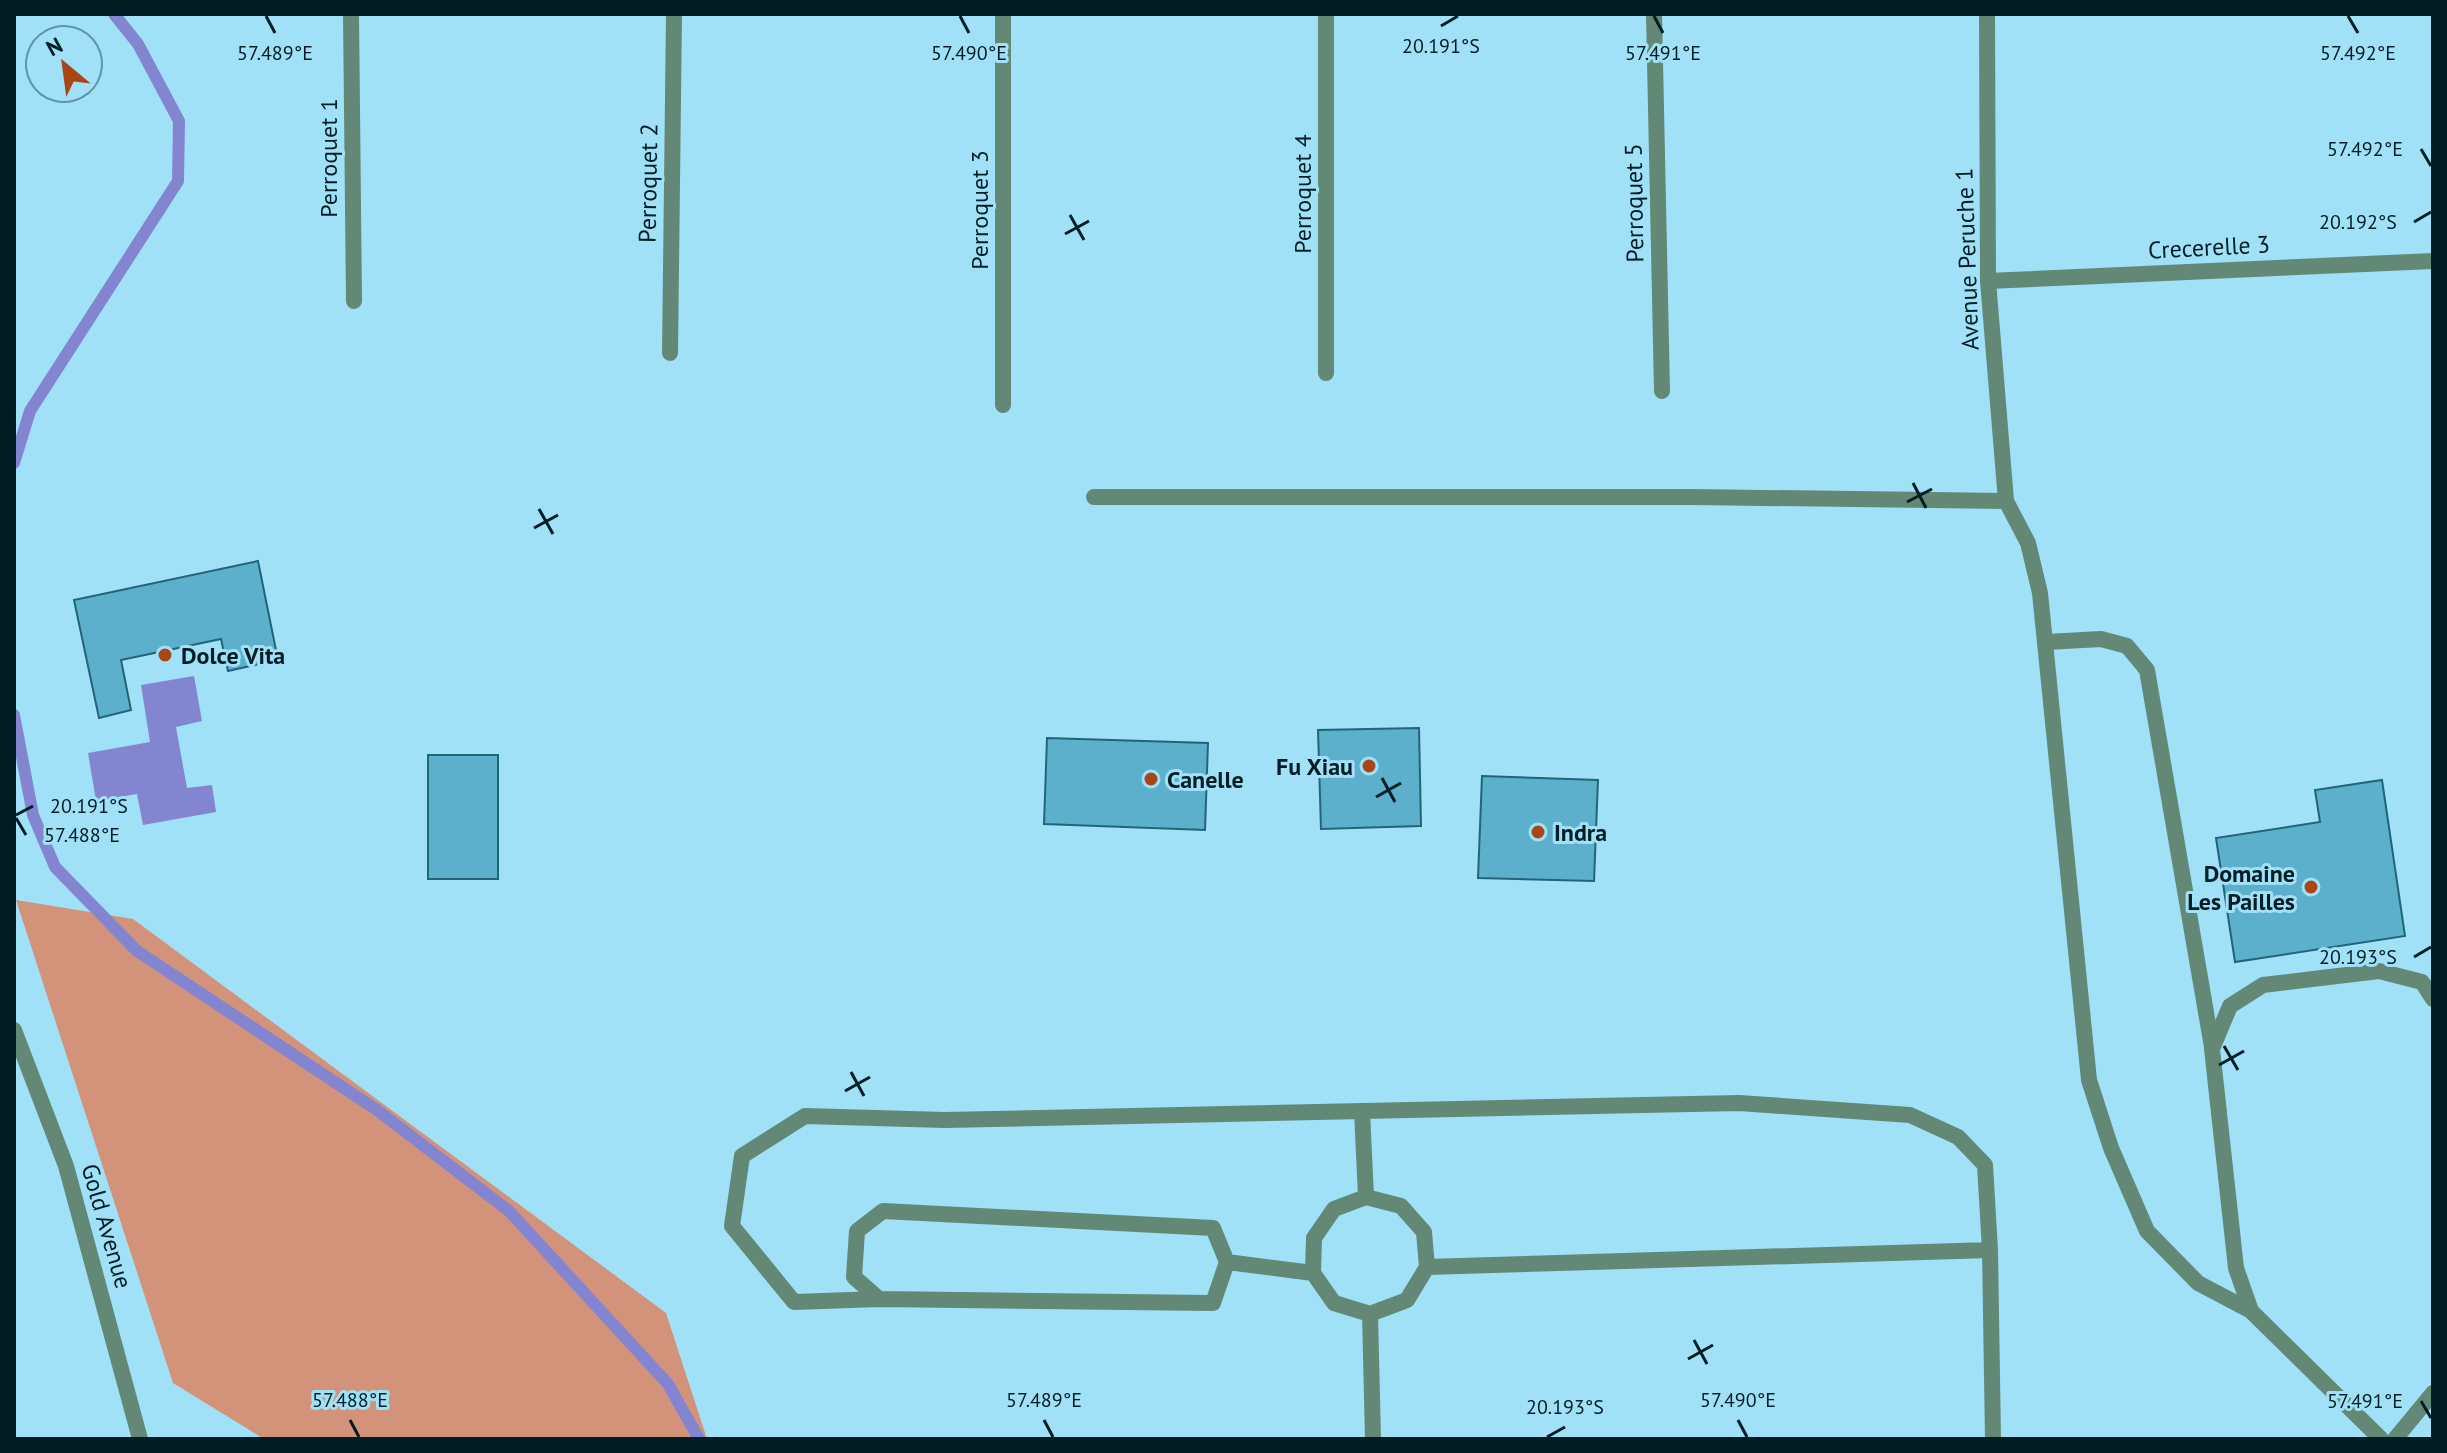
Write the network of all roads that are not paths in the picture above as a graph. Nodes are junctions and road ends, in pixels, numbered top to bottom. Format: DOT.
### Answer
graph roads {
  1 [pos="351,14"];
  2 [pos="674,14"];
  3 [pos="1003,14"];
  4 [pos="1326,14"];
  5 [pos="1654,14"];
  6 [pos="1987,14"];
  7 [pos="2433,261"];
  8 [pos="1988,281"];
  9 [pos="354,301"];
  10 [pos="670,353"];
  11 [pos="1326,373"];
  12 [pos="1662,391"];
  13 [pos="1003,405"];
  14 [pos="1094,497"];
  15 [pos="2006,501"];
  16 [pos="2047,642"];
  17 [pos="2433,999"];
  18 [pos="14,1030"];
  19 [pos="2212,1049"];
  20 [pos="1362,1111"];
  21 [pos="1366,1197"];
  22 [pos="1990,1250"];
  23 [pos="1227,1262"];
  24 [pos="1427,1267"];
  25 [pos="1313,1273"];
  26 [pos="879,1299"];
  27 [pos="2251,1311"];
  28 [pos="1370,1314"];
  29 [pos="2433,1393"];
  30 [pos="139,1434"];
  31 [pos="156,1439"];
  32 [pos="1373,1439"];
  33 [pos="1993,1439"];
  34 [pos="2381,1439"];
  35 [pos="2395,1439"];
  1 -- 9 [label="street, Perroquet 1"];
  2 -- 10 [label="street, Perroquet 2"];
  3 -- 13 [label="street, Perroquet 3"];
  4 -- 11 [label="street, Perroquet 4"];
  5 -- 12 [label="street, Perroquet 5"];
  6 -- 8 [label="street, Avenue Peruche 1"];
  7 -- 8 [label="street, Crecerelle 3"];
  8 -- 15 [label="street, Avenue Peruche 1"];
  14 -- 15 [label="street"];
  15 -- 16 [label="street"];
  16 -- 19 [label="street"];
  16 -- 27 [label="street"];
  17 -- 19 [label="street"];
  18 -- 30 [label="street, Gold Avenue"];
  19 -- 27 [label="street"];
  20 -- 21 [label="street"];
  20 -- 22 [label="street"];
  20 -- 26 [label="street"];
  21 -- 24 [label="street"];
  21 -- 25 [label="street"];
  22 -- 24 [label="street"];
  22 -- 33 [label="street"];
  23 -- 25 [label="street"];
  23 -- 26 [label="street"];
  23 -- 26 [label="street"];
  24 -- 28 [label="street"];
  25 -- 28 [label="street"];
  27 -- 34 [label="street"];
  28 -- 32 [label="street"];
  29 -- 35 [label="street"];
  30 -- 31 [label="street"];
}
